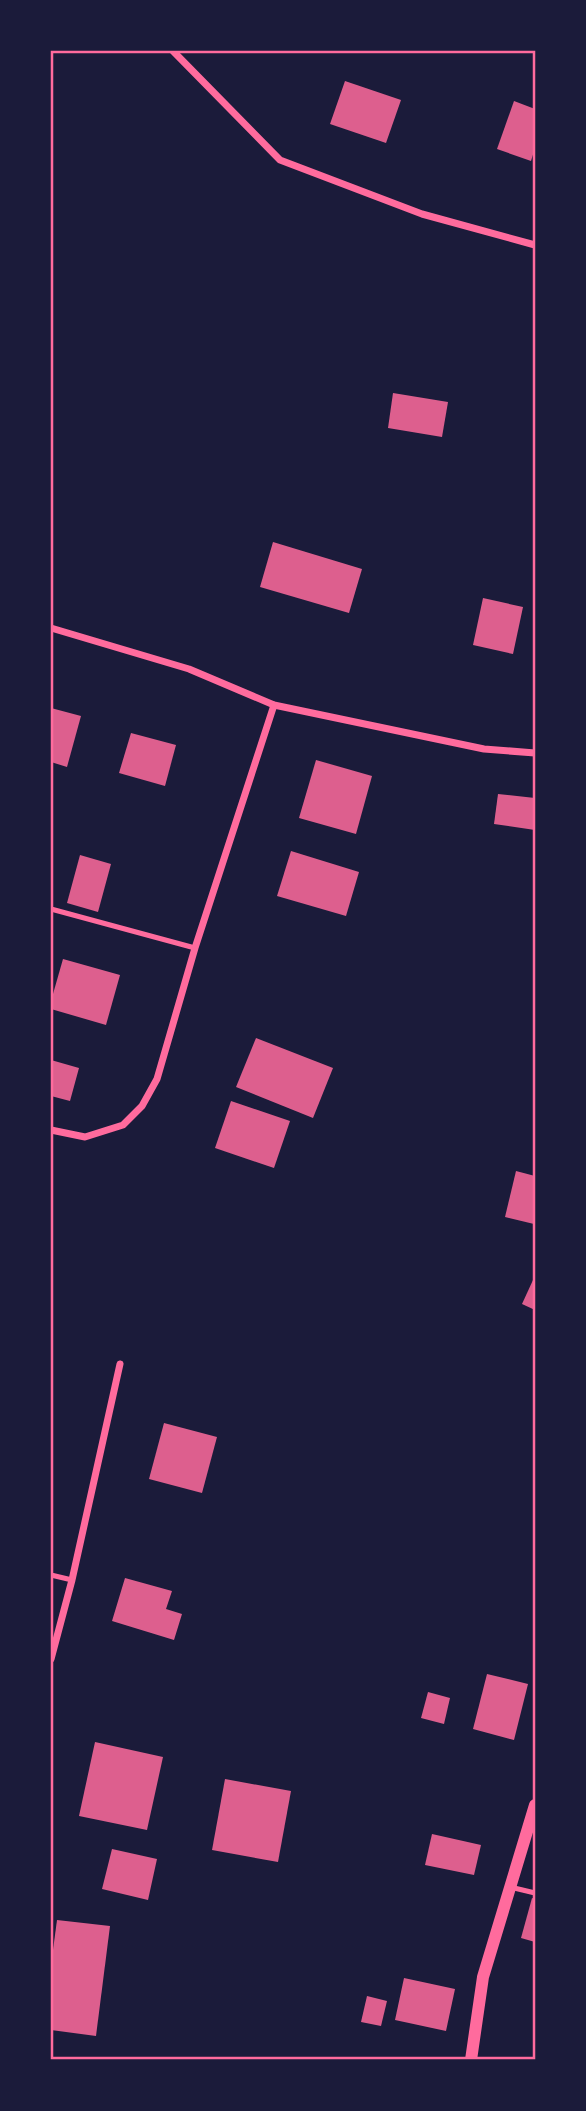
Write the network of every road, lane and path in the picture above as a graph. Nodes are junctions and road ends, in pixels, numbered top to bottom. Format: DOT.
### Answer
graph roads {
  1 [pos="173,51"];
  2 [pos="535,245"];
  3 [pos="51,628"];
  4 [pos="274,705"];
  5 [pos="535,753"];
  6 [pos="51,908"];
  7 [pos="195,948"];
  8 [pos="51,1130"];
  9 [pos="120,1364"];
  10 [pos="51,1575"];
  11 [pos="72,1580"];
  12 [pos="51,1659"];
  13 [pos="535,1805"];
  14 [pos="510,1888"];
  15 [pos="535,1893"];
  16 [pos="471,2060"];
  1 -- 2 [label="street"];
  3 -- 4 [label="street"];
  4 -- 5 [label="street"];
  4 -- 7 [label="street"];
  6 -- 7 [label="lane"];
  7 -- 8 [label="street"];
  9 -- 11 [label="street"];
  10 -- 11 [label="lane"];
  11 -- 12 [label="street"];
  13 -- 14 [label="street"];
  14 -- 15 [label="lane"];
  14 -- 16 [label="street"];
}
